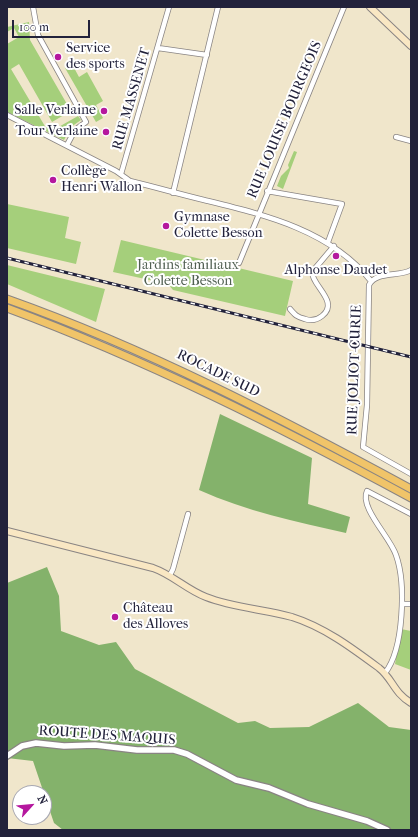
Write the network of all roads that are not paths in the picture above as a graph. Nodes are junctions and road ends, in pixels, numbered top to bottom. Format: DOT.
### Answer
graph roads {
  1 [pos="33,7"];
  2 [pos="169,7"];
  3 [pos="218,7"];
  4 [pos="344,7"];
  5 [pos="370,7"];
  6 [pos="411,46"];
  7 [pos="158,48"];
  8 [pos="207,56"];
  9 [pos="7,115"];
  10 [pos="396,137"];
  11 [pos="411,141"];
  12 [pos="67,145"];
  13 [pos="121,174"];
  14 [pos="267,191"];
  15 [pos="173,193"];
  16 [pos="258,214"];
  17 [pos="328,242"];
  18 [pos="334,246"];
  19 [pos="239,263"];
  20 [pos="411,270"];
  21 [pos="371,281"];
  22 [pos="7,299"];
  23 [pos="7,308"];
  24 [pos="290,309"];
  25 [pos="411,474"];
  26 [pos="411,489"];
  27 [pos="411,498"];
  28 [pos="188,514"];
  29 [pos="411,514"];
  30 [pos="7,531"];
  31 [pos="170,575"];
  32 [pos="402,604"];
  33 [pos="411,604"];
  34 [pos="385,673"];
  35 [pos="411,703"];
  36 [pos="7,756"];
  37 [pos="387,830"];
  1 -- 12 [label="street"];
  2 -- 7 [label="street, RUE MASSENET"];
  3 -- 8 [label="street"];
  4 -- 14 [label="street, RUE LOUISE BOURGEOIS"];
  5 -- 6 [label="main road"];
  7 -- 8 [label="street"];
  7 -- 13 [label="street, RUE MASSENET"];
  8 -- 15 [label="street"];
  9 -- 12 [label="street"];
  10 -- 11 [label="street"];
  12 -- 13 [label="street"];
  13 -- 15 [label="street"];
  14 -- 16 [label="street, RUE LOUISE BOURGEOIS"];
  14 -- 17 [label="street"];
  15 -- 16 [label="street"];
  16 -- 17 [label="street"];
  16 -- 19 [label="street, RUE LOUISE BOURGEOIS"];
  17 -- 18 [label="street"];
  18 -- 21 [label="street"];
  18 -- 24 [label="street"];
  20 -- 21 [label="street"];
  21 -- 25 [label="street, RUE JOLIOT-CURIE"];
  22 -- 26 [label="highway, ROCADE SUD"];
  23 -- 27 [label="highway, ROCADE SUD"];
  28 -- 31 [label="street"];
  29 -- 32 [label="street"];
  30 -- 31 [label="main road"];
  31 -- 34 [label="main road"];
  32 -- 33 [label="street"];
  32 -- 34 [label="street"];
  34 -- 35 [label="main road"];
  36 -- 37 [label="street, ROUTE DES MAQUIS"];
}
